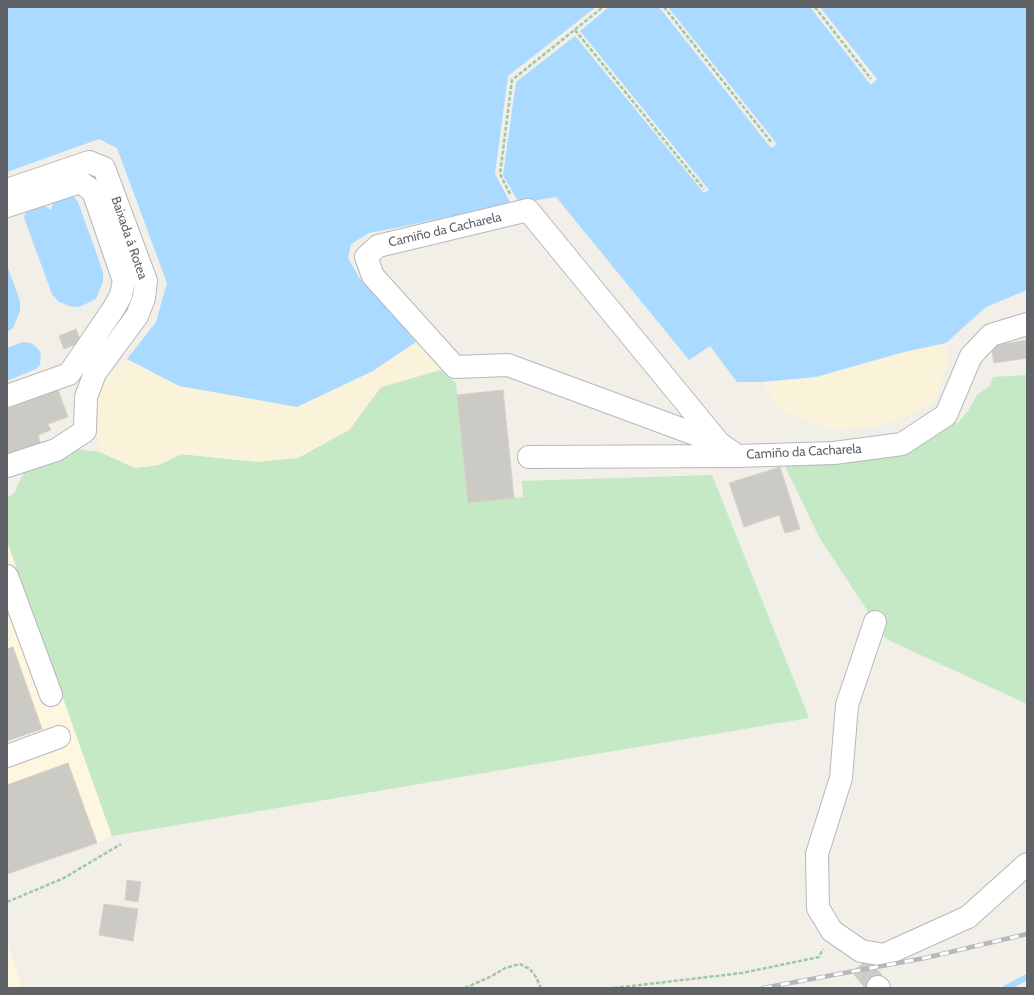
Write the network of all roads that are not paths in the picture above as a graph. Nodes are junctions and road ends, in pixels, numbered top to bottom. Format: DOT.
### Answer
graph roads {
  1 [pos="7,190"];
  2 [pos="7,206"];
  3 [pos="1027,324"];
  4 [pos="7,396"];
  5 [pos="719,443"];
  6 [pos="737,456"];
  7 [pos="529,457"];
  8 [pos="7,466"];
  9 [pos="7,576"];
  10 [pos="875,622"];
  11 [pos="51,695"];
  12 [pos="58,738"];
  13 [pos="7,756"];
  14 [pos="1027,864"];
  15 [pos="832,931"];
  16 [pos="860,964"];
  1 -- 8 [label="street, Baixada á Rotea"];
  2 -- 4 [label="street"];
  3 -- 6 [label="street, Camiño da Cacharela"];
  5 -- 5 [label="street, Camiño da Cacharela"];
  5 -- 6 [label="street, Camiño da Cacharela"];
  6 -- 7 [label="street, Camiño da Cacharela"];
  9 -- 11 [label="street"];
  10 -- 15 [label="street"];
  12 -- 13 [label="street"];
  14 -- 15 [label="street"];
  15 -- 16 [label="street"];
}
